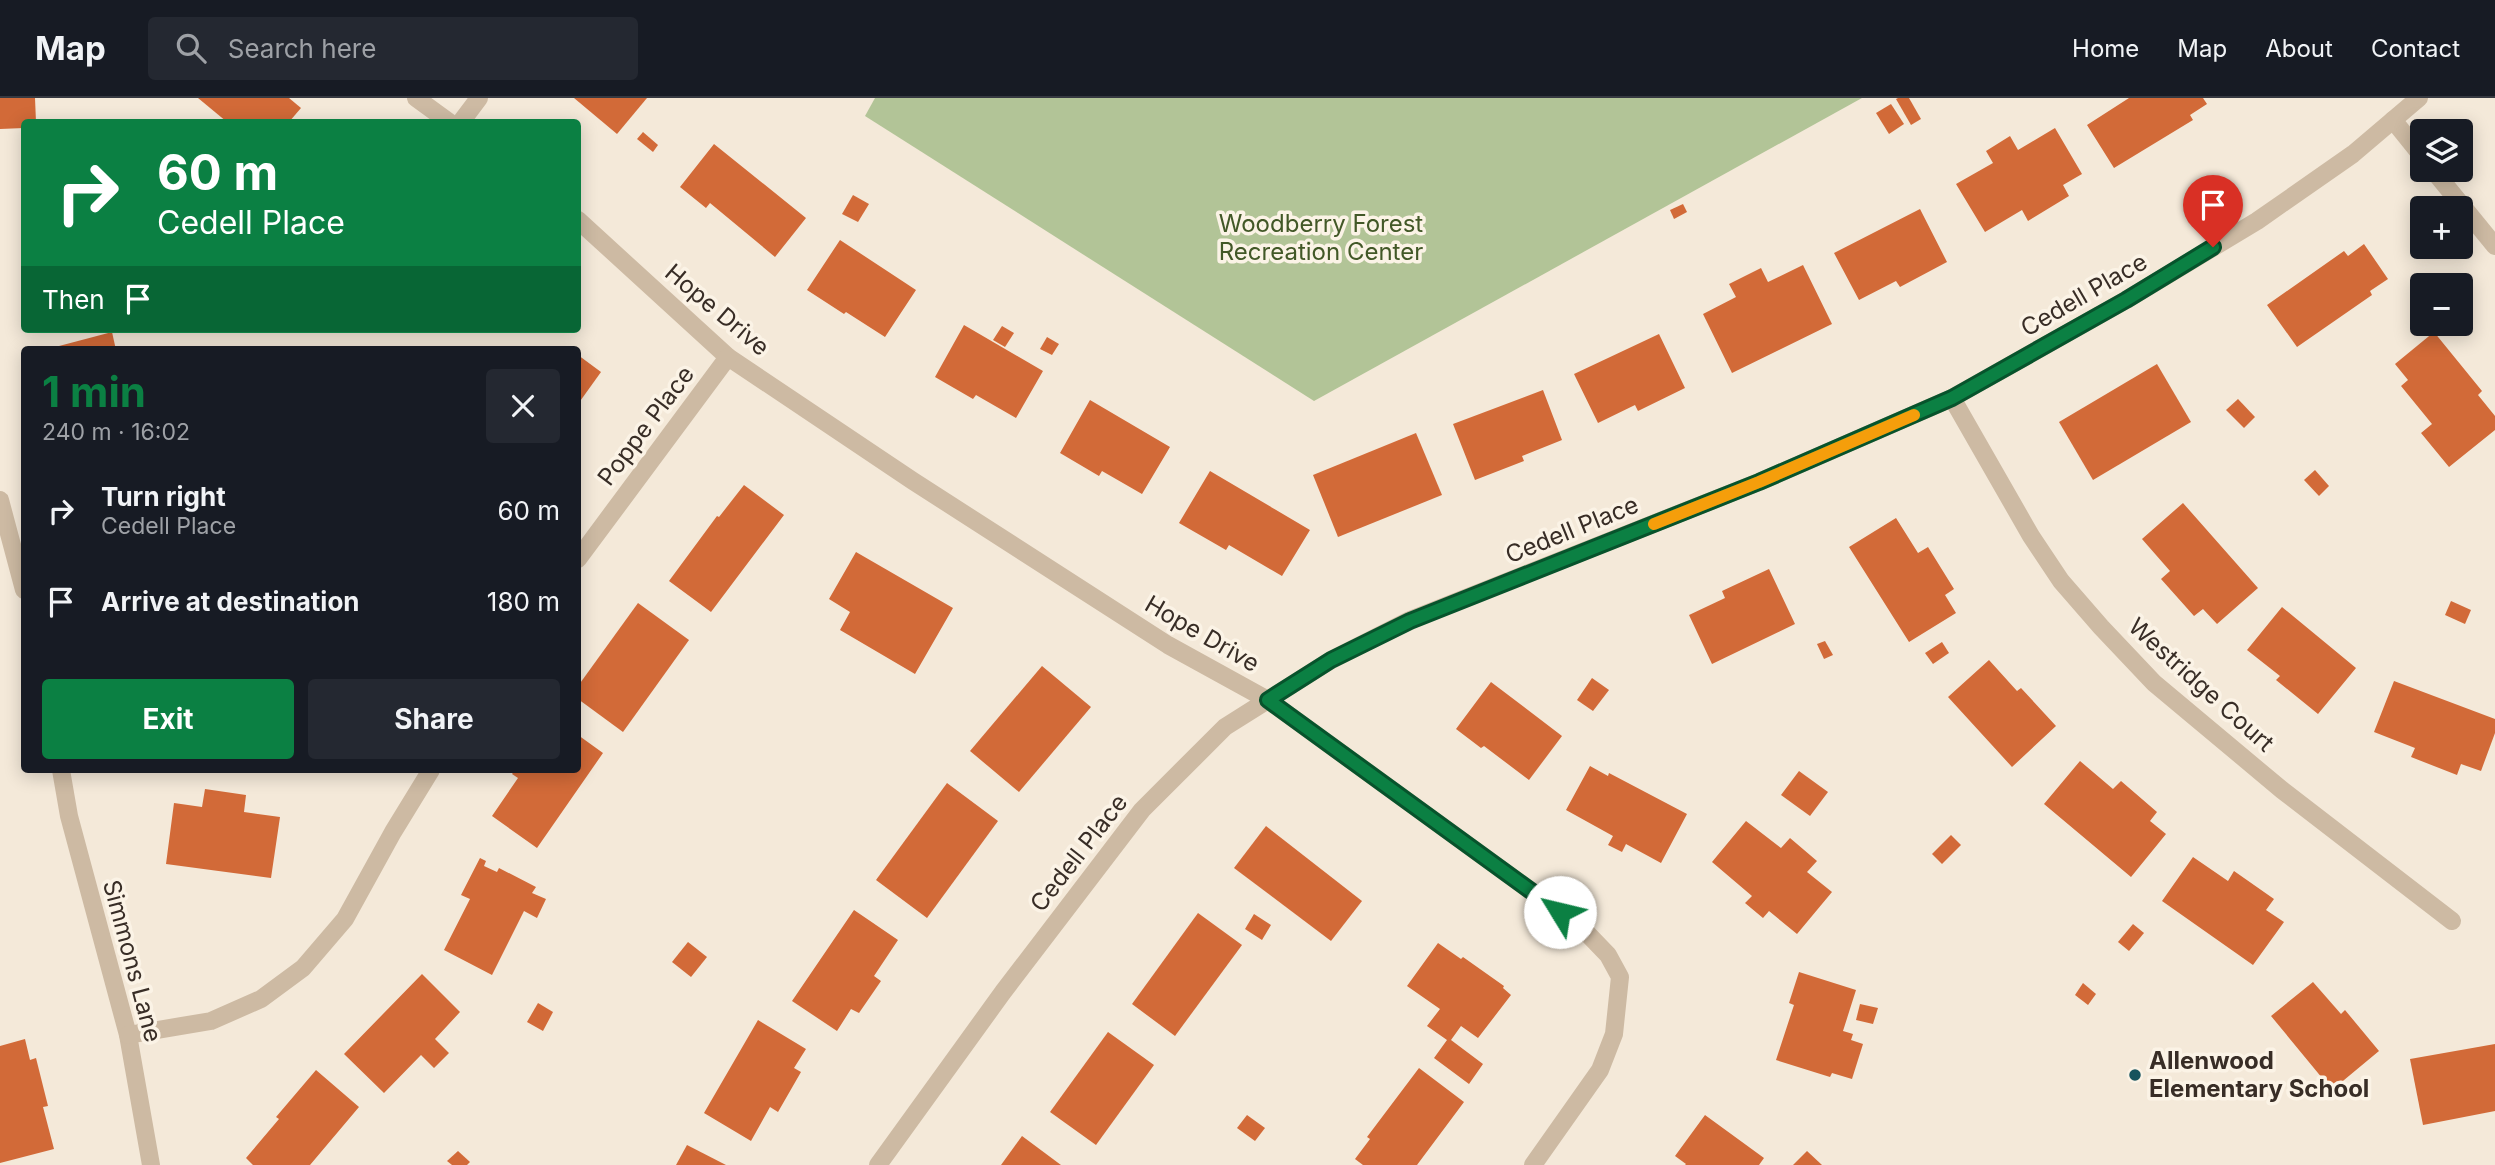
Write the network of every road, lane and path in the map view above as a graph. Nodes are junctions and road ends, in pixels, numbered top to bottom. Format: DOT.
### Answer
graph roads {
  1 [pos="416,98"];
  2 [pos="479,98"];
  3 [pos="2419,98"];
  4 [pos="445,119"];
  5 [pos="463,119"];
  6 [pos="2393,120"];
  7 [pos="2410,141"];
  8 [pos="2443,182"];
  9 [pos="581,223"];
  10 [pos="2495,246"];
  11 [pos="728,357"];
  12 [pos="1952,398"];
  13 [pos="0,500"];
  14 [pos="581,554"];
  15 [pos="21,579"];
  16 [pos="1268,700"];
  17 [pos="62,773"];
  18 [pos="429,773"];
  19 [pos="2452,921"];
  20 [pos="128,1035"];
  21 [pos="151,1165"];
  22 [pos="878,1165"];
  23 [pos="1533,1165"];
  1 -- 4 [label="street"];
  2 -- 5 [label="street"];
  3 -- 6 [label="street, Cedell Place"];
  6 -- 7 [label="street"];
  6 -- 12 [label="street, Cedell Place"];
  8 -- 10 [label="street"];
  9 -- 11 [label="street, Hope Drive"];
  11 -- 14 [label="street, Poppe Place"];
  11 -- 16 [label="street, Hope Drive"];
  12 -- 16 [label="street, Cedell Place"];
  12 -- 19 [label="street, Westridge Court"];
  13 -- 15 [label="street"];
  16 -- 22 [label="street, Cedell Place"];
  16 -- 23 [label="street, Hope Drive"];
  17 -- 20 [label="street, Simmons Lane"];
  18 -- 20 [label="street"];
  20 -- 21 [label="street, Simmons Lane"];
}
